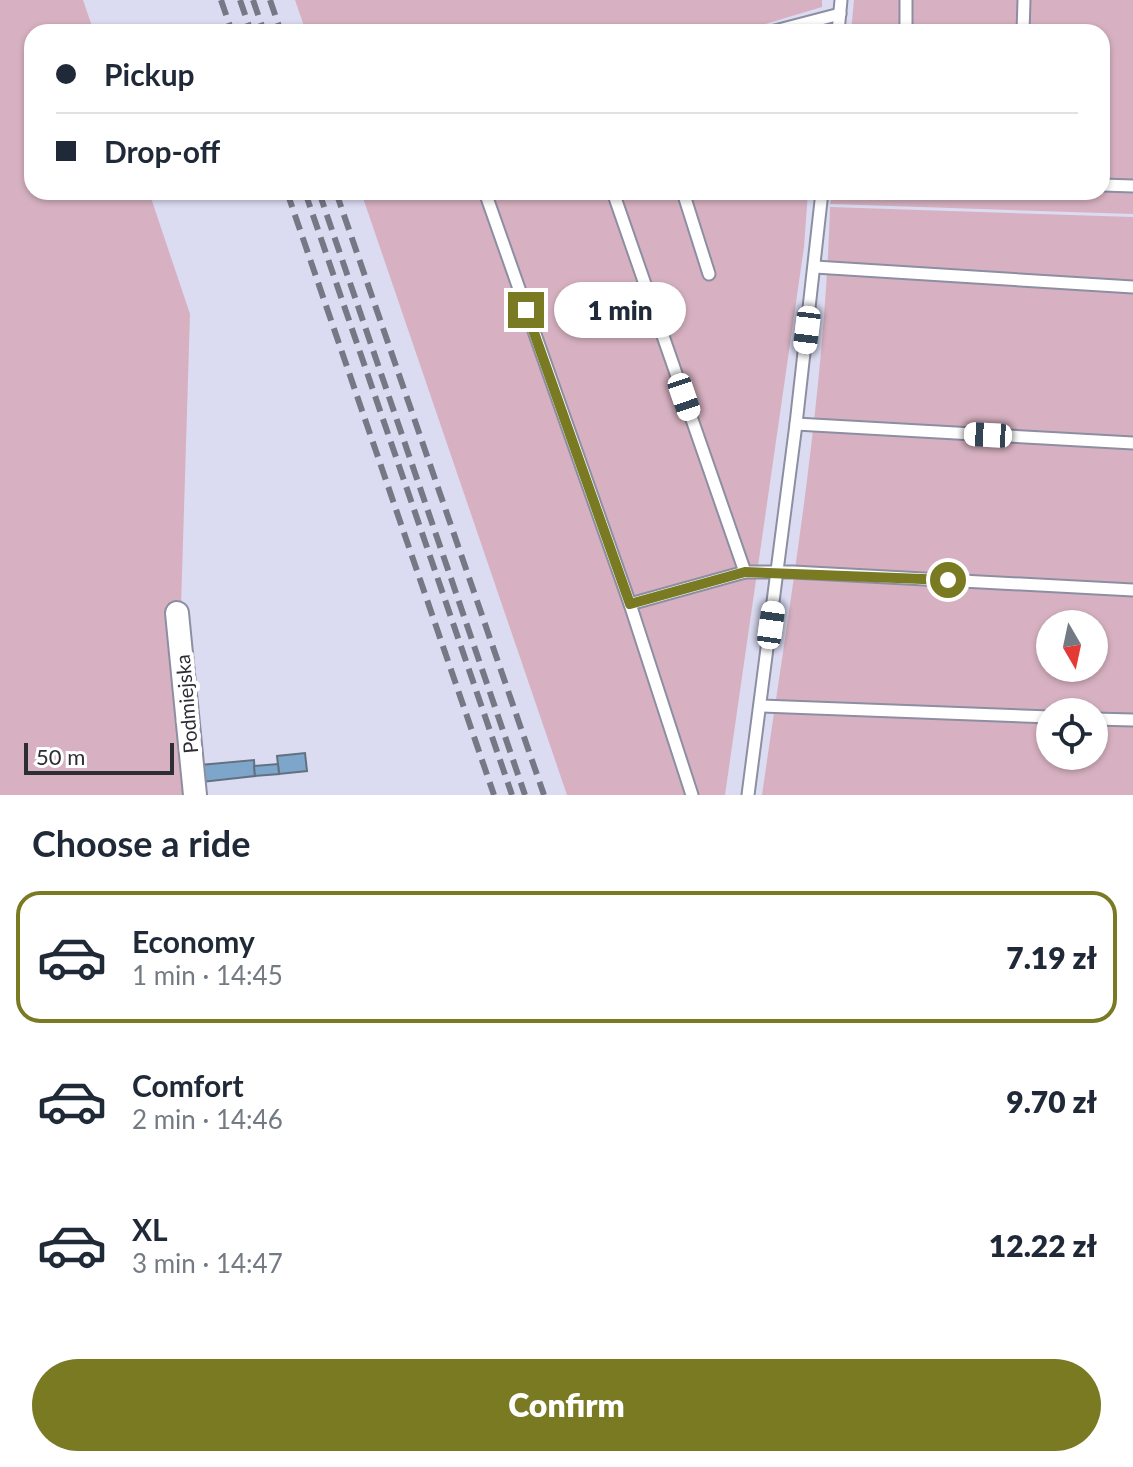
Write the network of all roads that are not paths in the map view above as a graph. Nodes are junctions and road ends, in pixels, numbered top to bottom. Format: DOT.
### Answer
graph roads {
  1 [pos="841,0"];
  2 [pos="906,0"];
  3 [pos="1024,0"];
  4 [pos="840,14"];
  5 [pos="802,24"];
  6 [pos="839,24"];
  7 [pos="906,24"];
  8 [pos="1023,24"];
  9 [pos="1110,185"];
  10 [pos="1133,186"];
  11 [pos="488,200"];
  12 [pos="616,200"];
  13 [pos="686,200"];
  14 [pos="821,200"];
  15 [pos="815,267"];
  16 [pos="709,274"];
  17 [pos="1133,287"];
  18 [pos="796,424"];
  19 [pos="1133,443"];
  20 [pos="778,571"];
  21 [pos="745,572"];
  22 [pos="1133,590"];
  23 [pos="630,604"];
  24 [pos="177,613"];
  25 [pos="760,706"];
  26 [pos="1036,716"];
  27 [pos="1108,719"];
  28 [pos="1133,720"];
  29 [pos="195,795"];
  30 [pos="692,795"];
  31 [pos="748,795"];
  1 -- 4 [label="lane"];
  2 -- 7 [label="lane"];
  3 -- 8 [label="lane"];
  4 -- 5 [label="lane"];
  4 -- 6 [label="lane"];
  9 -- 10 [label="lane"];
  11 -- 23 [label="lane"];
  12 -- 21 [label="lane"];
  13 -- 16 [label="lane"];
  14 -- 15 [label="lane"];
  15 -- 17 [label="lane"];
  15 -- 18 [label="lane"];
  18 -- 19 [label="lane"];
  18 -- 20 [label="lane"];
  20 -- 21 [label="lane"];
  20 -- 22 [label="lane"];
  20 -- 25 [label="lane"];
  21 -- 23 [label="lane"];
  23 -- 30 [label="lane"];
  24 -- 29 [label="street, Podmiejska"];
  25 -- 26 [label="lane"];
  25 -- 31 [label="lane"];
  27 -- 28 [label="lane"];
}
